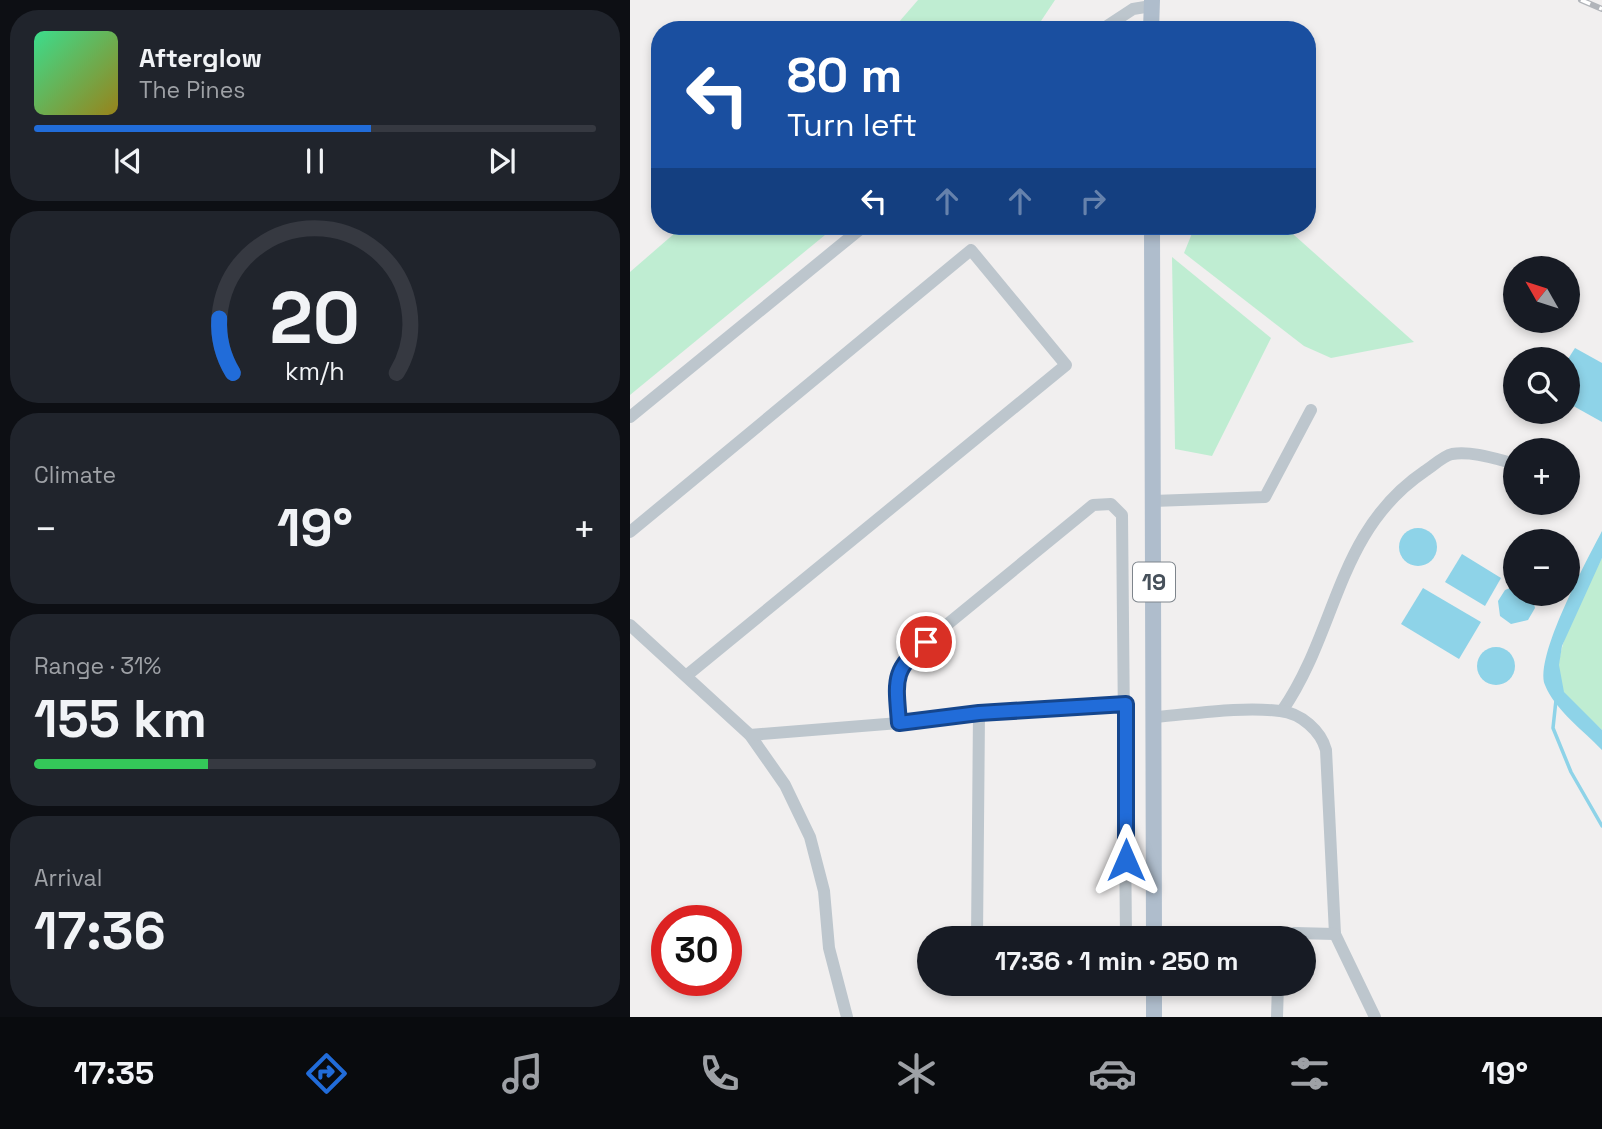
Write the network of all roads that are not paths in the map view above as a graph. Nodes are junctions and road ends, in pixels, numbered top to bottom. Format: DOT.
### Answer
graph roads {
  1 [pos="1152,3"];
  2 [pos="1114,21"];
  3 [pos="1151,21"];
  4 [pos="853,235"];
  5 [pos="1152,235"];
  6 [pos="1311,410"];
  7 [pos="630,417"];
  8 [pos="1503,461"];
  9 [pos="1153,501"];
  10 [pos="630,532"];
  11 [pos="630,625"];
  12 [pos="686,676"];
  13 [pos="1126,704"];
  14 [pos="1282,710"];
  15 [pos="979,713"];
  16 [pos="1155,716"];
  17 [pos="899,723"];
  18 [pos="750,735"];
  19 [pos="977,926"];
  20 [pos="1126,926"];
  21 [pos="1154,926"];
  22 [pos="1316,934"];
  23 [pos="1335,934"];
  24 [pos="1154,996"];
  25 [pos="1278,996"];
  26 [pos="847,1017"];
  27 [pos="1154,1017"];
  28 [pos="1277,1017"];
  29 [pos="1375,1017"];
  1 -- 2 [label="street"];
  1 -- 3 [label="main road"];
  4 -- 7 [label="street"];
  5 -- 9 [label="main road, 19"];
  6 -- 9 [label="street"];
  8 -- 14 [label="street"];
  9 -- 16 [label="main road, 19"];
  10 -- 12 [label="street"];
  11 -- 12 [label="street"];
  12 -- 18 [label="street"];
  13 -- 15 [label="street"];
  13 -- 17 [label="street"];
  13 -- 20 [label="street"];
  14 -- 16 [label="street"];
  14 -- 23 [label="street"];
  15 -- 17 [label="street"];
  15 -- 19 [label="street"];
  16 -- 21 [label="main road, 19"];
  17 -- 18 [label="street"];
  18 -- 26 [label="street"];
  22 -- 23 [label="street"];
  23 -- 29 [label="street"];
  24 -- 27 [label="main road"];
  25 -- 28 [label="street"];
}
